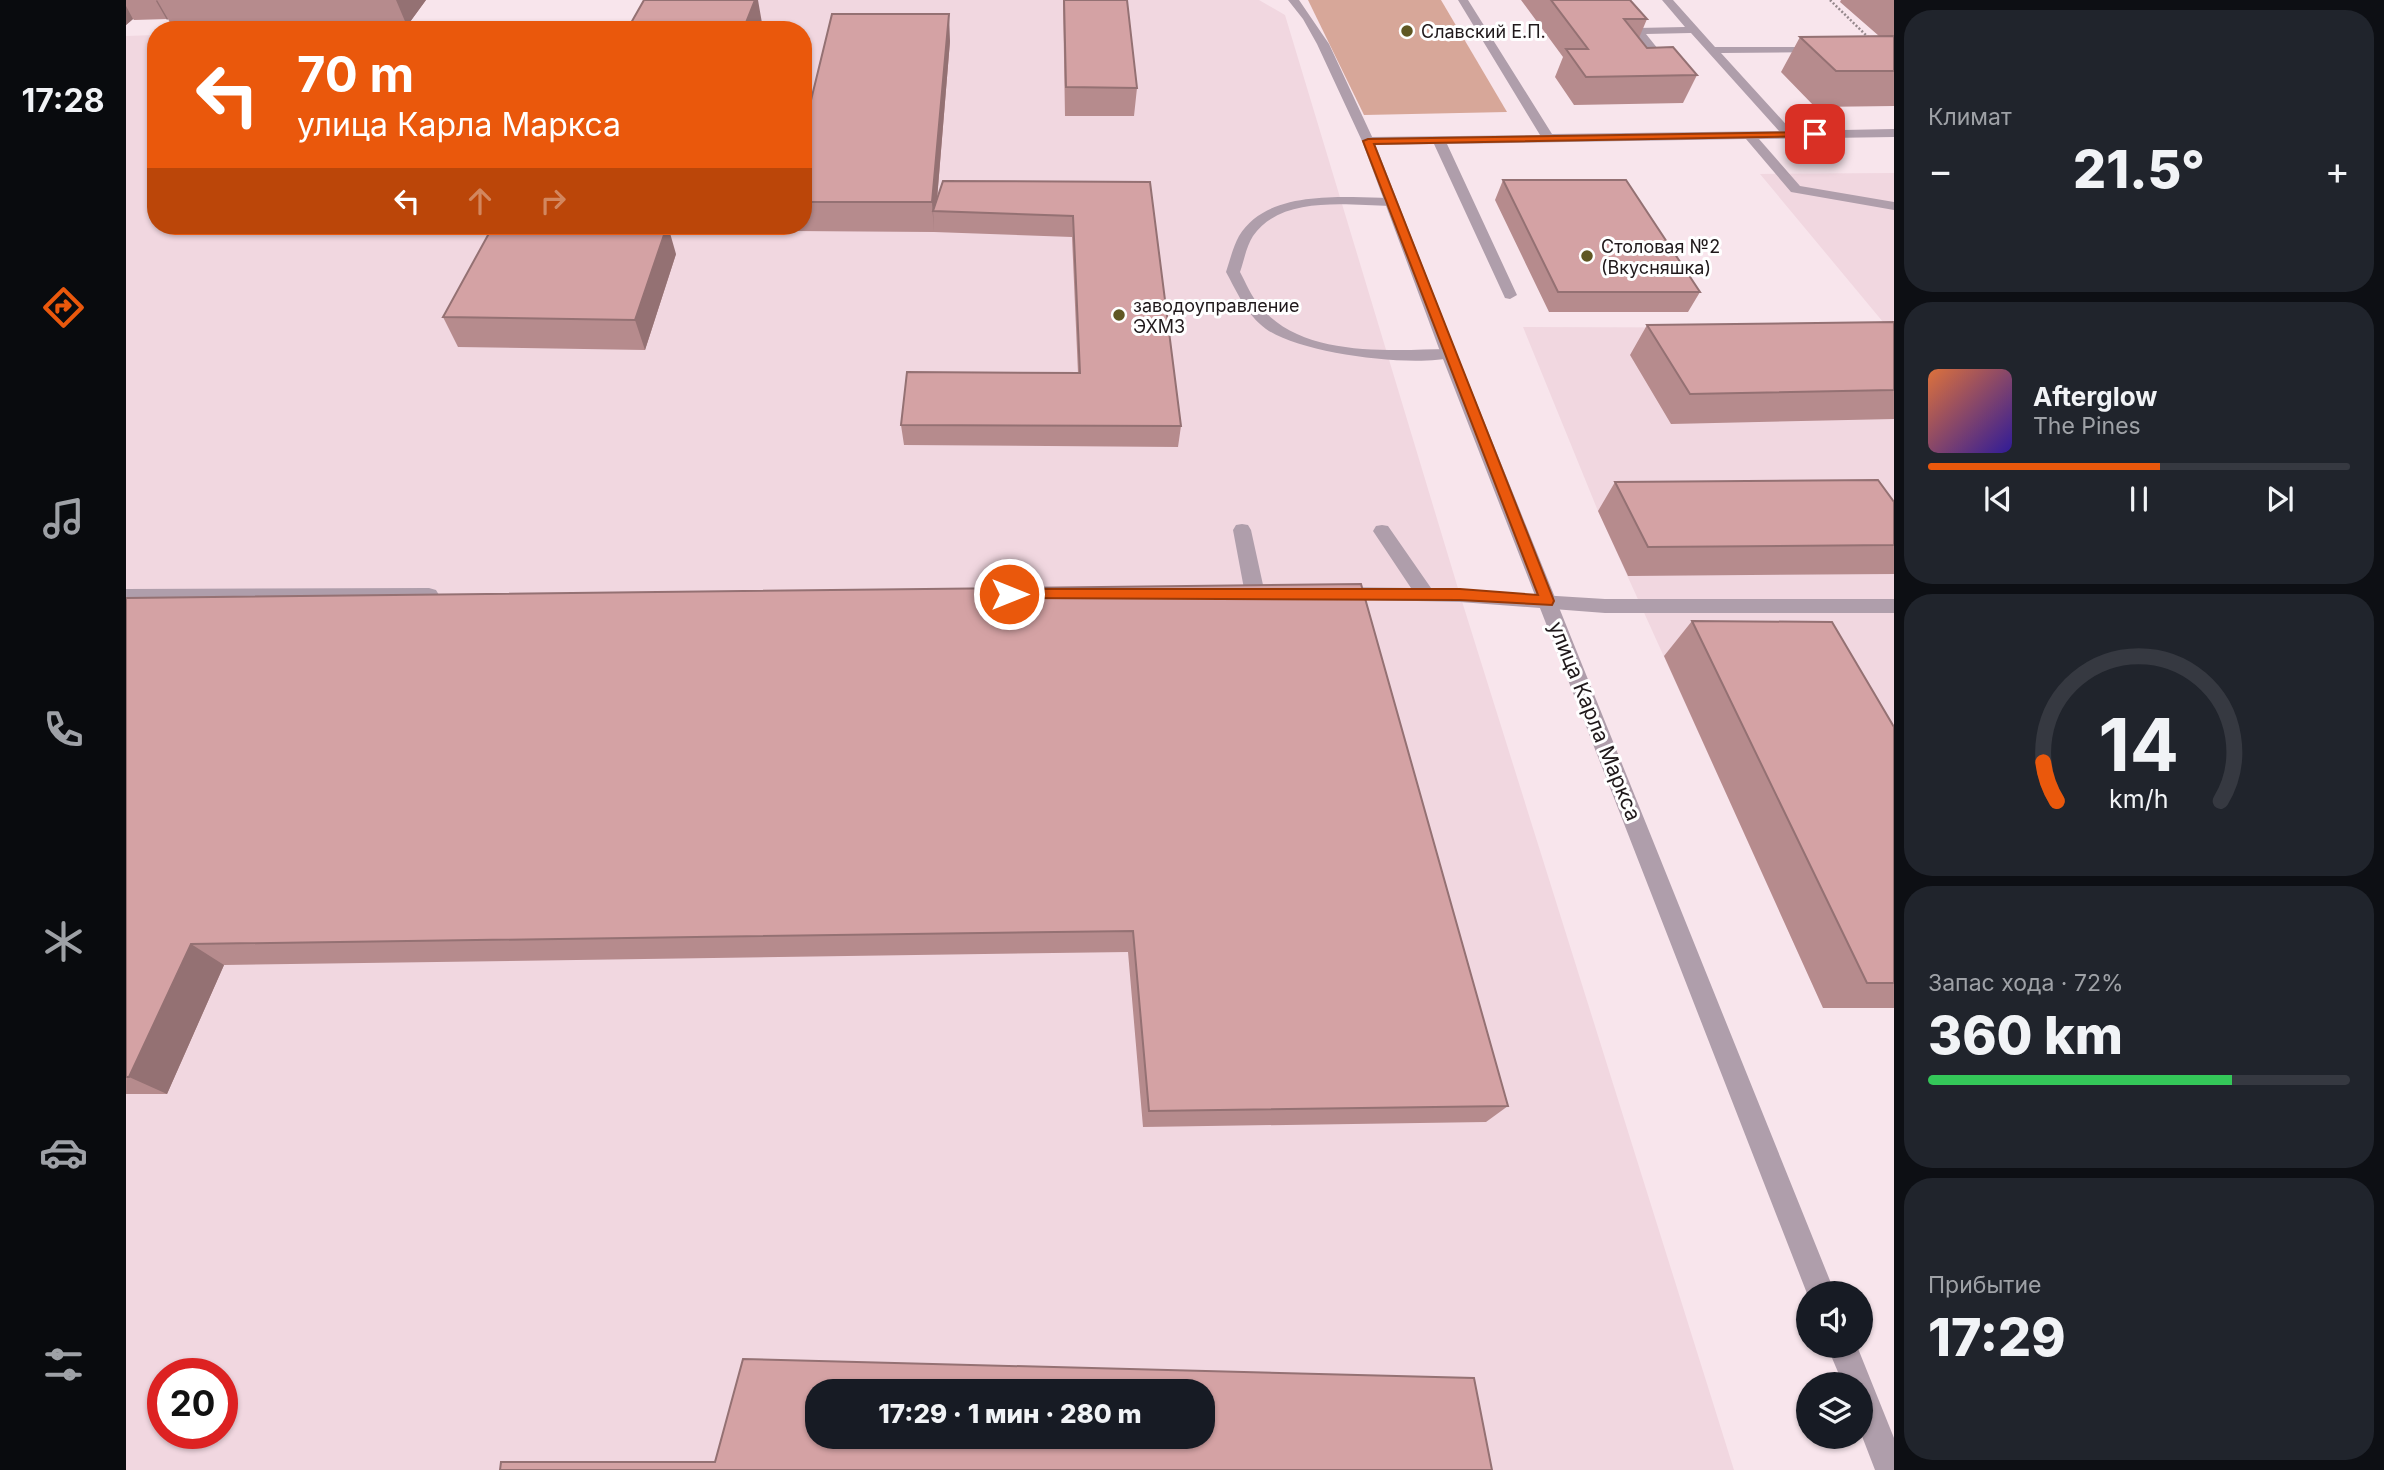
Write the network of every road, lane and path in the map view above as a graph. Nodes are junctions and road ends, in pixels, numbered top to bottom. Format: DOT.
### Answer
graph roads {
  1 [pos="1293,0"];
  2 [pos="1463,0"];
  3 [pos="1667,0"];
  4 [pos="1830,0"];
  5 [pos="1628,21"];
  6 [pos="1694,30"];
  7 [pos="1637,31"];
  8 [pos="1880,49"];
  9 [pos="1712,50"];
  10 [pos="1669,70"];
  11 [pos="1894,133"];
  12 [pos="1749,135"];
  13 [pos="1789,135"];
  14 [pos="1549,139"];
  15 [pos="1439,140"];
  16 [pos="1368,141"];
  17 [pos="1390,202"];
  18 [pos="1894,206"];
  19 [pos="1510,295"];
  20 [pos="1449,354"];
  21 [pos="1242,530"];
  22 [pos="1382,531"];
  23 [pos="1254,594"];
  24 [pos="1321,594"];
  25 [pos="1426,594"];
  26 [pos="444,595"];
  27 [pos="126,596"];
  28 [pos="1547,601"];
  29 [pos="1894,607"];
  30 [pos="1816,1281"];
  31 [pos="1873,1424"];
  32 [pos="1891,1470"];
  1 -- 16 [label="street, улица Карла Маркса"];
  2 -- 14 [label="street"];
  3 -- 6 [label="street"];
  4 -- 8 [label="path"];
  5 -- 7 [label="street"];
  6 -- 7 [label="street"];
  6 -- 9 [label="street"];
  7 -- 10 [label="street"];
  8 -- 9 [label="street"];
  9 -- 13 [label="street"];
  11 -- 13 [label="street"];
  12 -- 13 [label="street"];
  12 -- 14 [label="street"];
  12 -- 18 [label="street"];
  14 -- 15 [label="street"];
  15 -- 16 [label="street"];
  15 -- 19 [label="street"];
  16 -- 17 [label="street, улица Карла Маркса"];
  17 -- 20 [label="street, улица Карла Маркса"];
  17 -- 20 [label="street"];
  20 -- 28 [label="street, улица Карла Маркса"];
  21 -- 23 [label="street"];
  22 -- 25 [label="street"];
  24 -- 25 [label="street"];
  25 -- 28 [label="street"];
  26 -- 27 [label="street"];
  28 -- 29 [label="street"];
  28 -- 30 [label="street, улица Карла Маркса"];
  31 -- 32 [label="street"];
}
